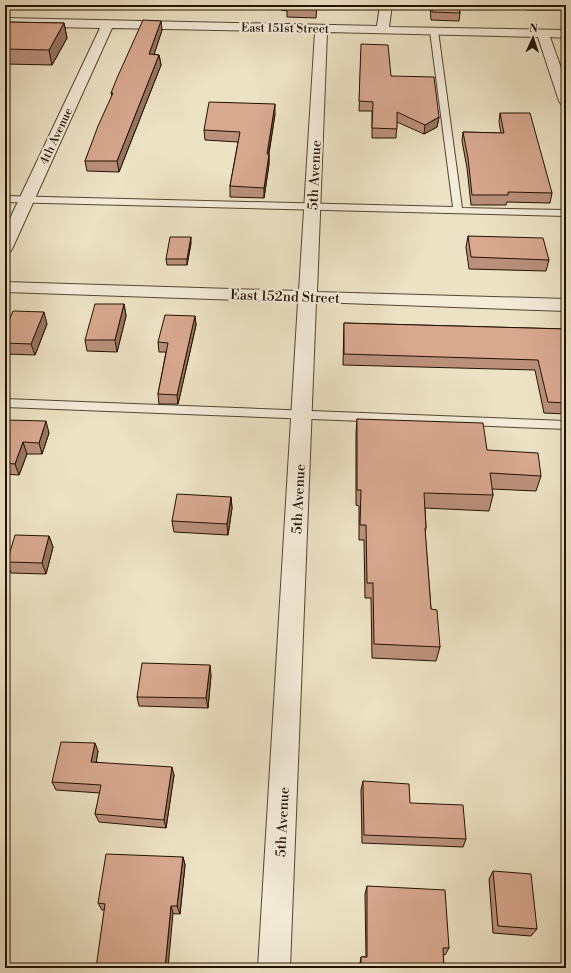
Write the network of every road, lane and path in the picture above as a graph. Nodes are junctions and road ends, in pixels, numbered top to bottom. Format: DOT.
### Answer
graph roads {
  1 [pos="386,5"];
  2 [pos="5,22"];
  3 [pos="107,25"];
  4 [pos="321,29"];
  5 [pos="382,30"];
  6 [pos="434,31"];
  7 [pos="543,34"];
  8 [pos="566,34"];
  9 [pos="566,101"];
  10 [pos="5,199"];
  11 [pos="27,199"];
  12 [pos="312,206"];
  13 [pos="458,210"];
  14 [pos="566,213"];
  15 [pos="5,247"];
  16 [pos="5,287"];
  17 [pos="308,297"];
  18 [pos="566,305"];
  19 [pos="5,403"];
  20 [pos="302,415"];
  21 [pos="566,425"];
  22 [pos="274,968"];
  1 -- 5 [label="street"];
  2 -- 3 [label="street, East 151st Street"];
  3 -- 4 [label="street, East 151st Street"];
  3 -- 11 [label="street, 4th Avenue"];
  4 -- 5 [label="street, East 151st Street"];
  4 -- 12 [label="street, 5th Avenue"];
  5 -- 6 [label="street, East 151st Street"];
  6 -- 7 [label="street, East 151st Street"];
  6 -- 13 [label="lane"];
  7 -- 8 [label="street, East 151st Street"];
  7 -- 9 [label="street"];
  10 -- 11 [label="lane"];
  11 -- 12 [label="lane"];
  11 -- 15 [label="street, 4th Avenue"];
  12 -- 13 [label="lane"];
  12 -- 17 [label="street, 5th Avenue"];
  13 -- 14 [label="lane"];
  16 -- 17 [label="street, East 152nd Street"];
  17 -- 18 [label="street, East 152nd Street"];
  17 -- 20 [label="street, 5th Avenue"];
  19 -- 20 [label="lane"];
  20 -- 21 [label="lane"];
  20 -- 22 [label="street, 5th Avenue"];
}
